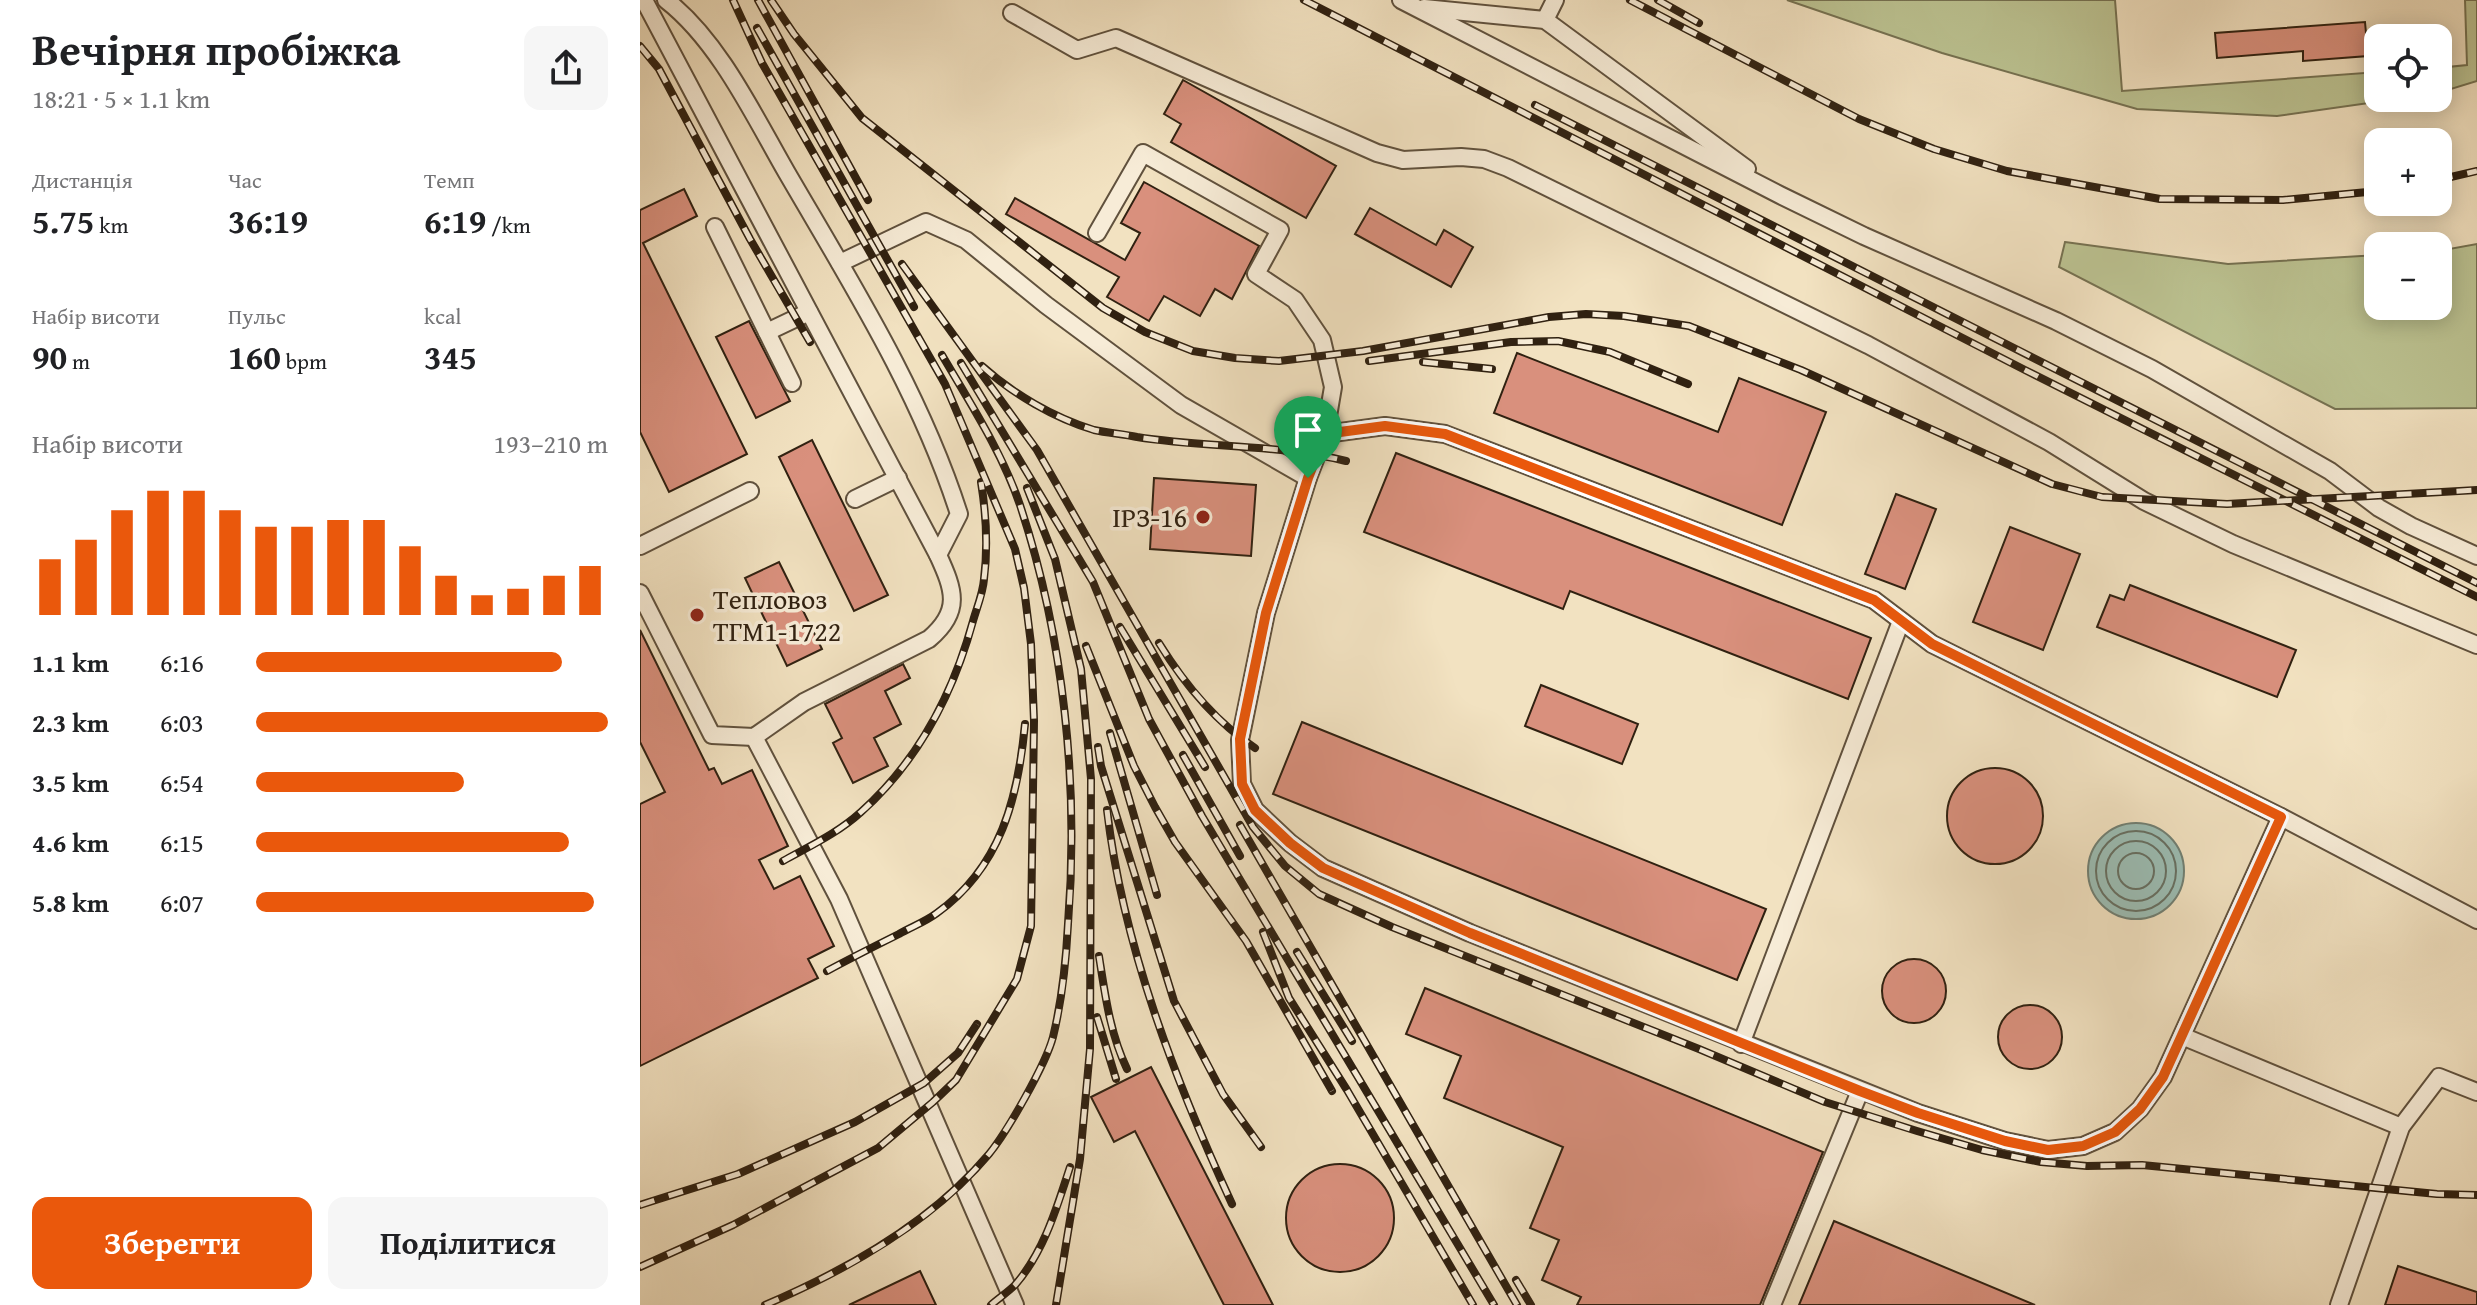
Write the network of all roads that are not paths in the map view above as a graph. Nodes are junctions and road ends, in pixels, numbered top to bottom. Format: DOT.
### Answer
graph roads {
  1 [pos="644,0"];
  2 [pos="666,0"];
  3 [pos="1555,0"];
  4 [pos="1408,4"];
  5 [pos="1012,13"];
  6 [pos="1545,20"];
  7 [pos="1780,195"];
  8 [pos="715,227"];
  9 [pos="1097,233"];
  10 [pos="840,263"];
  11 [pos="809,312"];
  12 [pos="767,332"];
  13 [pos="792,383"];
  14 [pos="1325,434"];
  15 [pos="898,478"];
  16 [pos="1308,478"];
  17 [pos="750,491"];
  18 [pos="855,499"];
  19 [pos="640,546"];
  20 [pos="938,555"];
  21 [pos="2477,556"];
  22 [pos="640,593"];
  23 [pos="1901,621"];
  24 [pos="2477,645"];
  25 [pos="754,737"];
  26 [pos="2281,817"];
  27 [pos="2477,920"];
  28 [pos="2182,1036"];
  29 [pos="1741,1044"];
  30 [pos="1860,1091"];
  31 [pos="2477,1092"];
  32 [pos="2401,1127"];
  33 [pos="1015,1305"];
  34 [pos="1772,1305"];
  35 [pos="2339,1305"];
  1 -- 11 [label="street"];
  2 -- 10 [label="street"];
  3 -- 6 [label="street"];
  4 -- 6 [label="street"];
  4 -- 7 [label="street"];
  5 -- 24 [label="street"];
  6 -- 7 [label="street"];
  7 -- 21 [label="street"];
  8 -- 12 [label="street"];
  9 -- 14 [label="street"];
  10 -- 16 [label="street"];
  10 -- 20 [label="street"];
  11 -- 12 [label="street"];
  11 -- 15 [label="street"];
  12 -- 13 [label="street"];
  14 -- 16 [label="street"];
  14 -- 23 [label="street"];
  15 -- 18 [label="street"];
  15 -- 20 [label="street"];
  16 -- 29 [label="street"];
  17 -- 19 [label="street"];
  20 -- 25 [label="street"];
  22 -- 25 [label="street"];
  23 -- 26 [label="street"];
  23 -- 29 [label="street"];
  25 -- 33 [label="street"];
  26 -- 27 [label="street"];
  26 -- 28 [label="street"];
  28 -- 30 [label="street"];
  28 -- 32 [label="street"];
  29 -- 30 [label="street"];
  30 -- 34 [label="street"];
  31 -- 32 [label="street"];
  32 -- 35 [label="street"];
}
